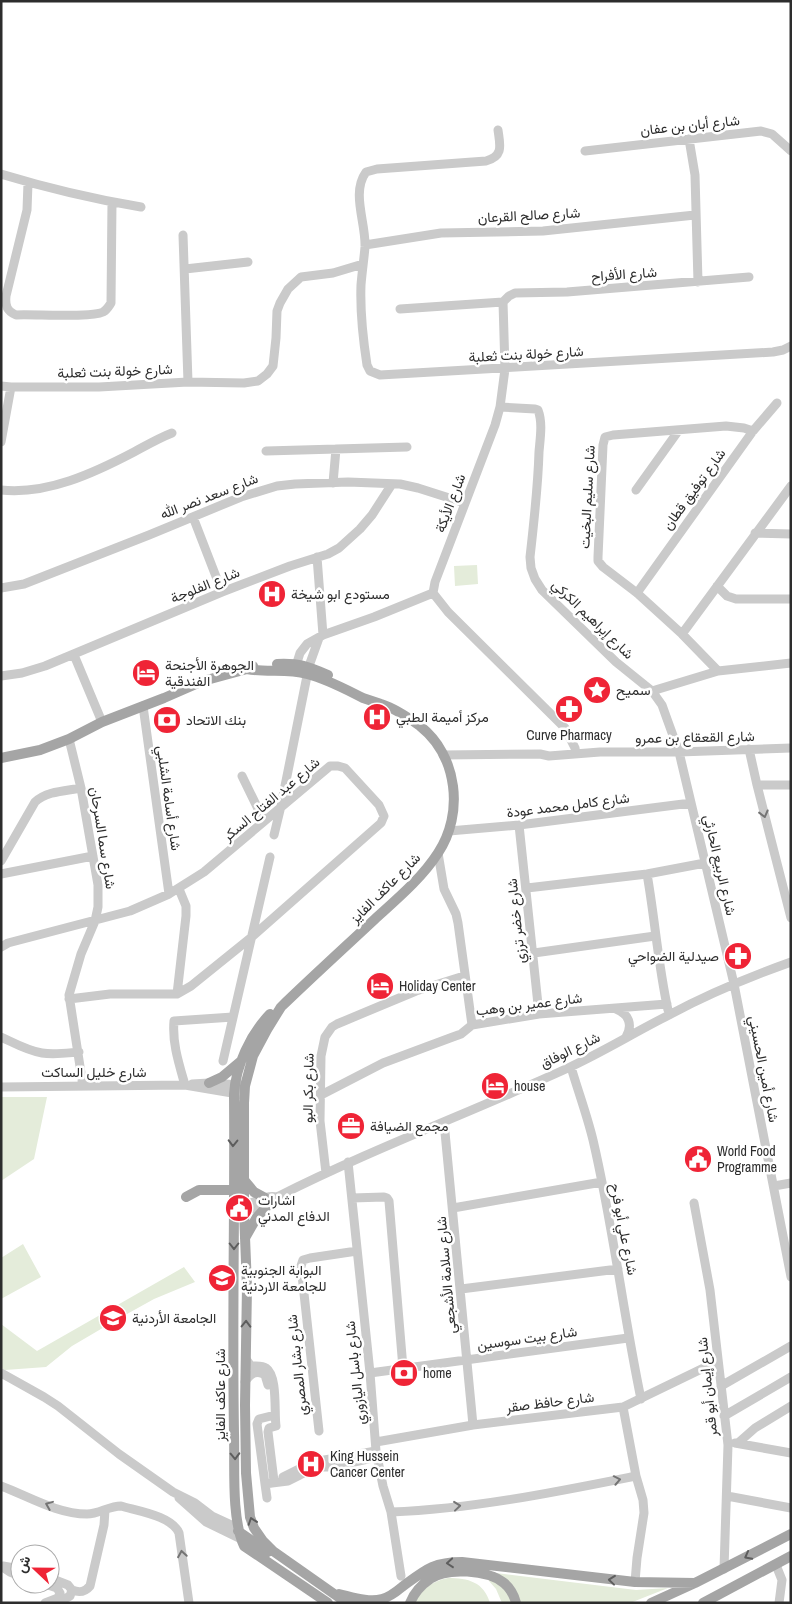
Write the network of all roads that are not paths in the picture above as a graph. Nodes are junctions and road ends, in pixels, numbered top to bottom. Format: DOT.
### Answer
graph roads {
  1 [pos="498,130"];
  2 [pos="689,139"];
  3 [pos="585,151"];
  4 [pos="791,151"];
  5 [pos="1,174"];
  6 [pos="28,182"];
  7 [pos="112,202"];
  8 [pos="142,207"];
  9 [pos="695,214"];
  10 [pos="183,235"];
  11 [pos="365,245"];
  12 [pos="248,262"];
  13 [pos="363,264"];
  14 [pos="184,269"];
  15 [pos="749,277"];
  16 [pos="698,282"];
  17 [pos="503,302"];
  18 [pos="400,309"];
  19 [pos="791,346"];
  20 [pos="505,369"];
  21 [pos="188,382"];
  22 [pos="6,386"];
  23 [pos="776,403"];
  24 [pos="500,407"];
  25 [pos="679,430"];
  26 [pos="753,431"];
  27 [pos="172,433"];
  28 [pos="1,442"];
  29 [pos="407,447"];
  30 [pos="336,449"];
  31 [pos="266,451"];
  32 [pos="334,483"];
  33 [pos="392,484"];
  34 [pos="791,486"];
  35 [pos="1,490"];
  36 [pos="636,490"];
  37 [pos="465,503"];
  38 [pos="193,517"];
  39 [pos="755,533"];
  40 [pos="791,534"];
  41 [pos="317,557"];
  42 [pos="717,586"];
  43 [pos="1,588"];
  44 [pos="222,592"];
  45 [pos="433,593"];
  46 [pos="636,593"];
  47 [pos="791,599"];
  48 [pos="682,634"];
  49 [pos="321,636"];
  50 [pos="74,655"];
  51 [pos="791,663"];
  52 [pos="296,667"];
  53 [pos="308,670"];
  54 [pos="718,671"];
  55 [pos="1,676"];
  56 [pos="652,691"];
  57 [pos="142,706"];
  58 [pos="102,722"];
  59 [pos="69,739"];
  60 [pos="791,748"];
  61 [pos="749,750"];
  62 [pos="572,751"];
  63 [pos="679,752"];
  64 [pos="443,755"];
  65 [pos="1,758"];
  66 [pos="242,776"];
  67 [pos="757,785"];
  68 [pos="791,785"];
  69 [pos="81,788"];
  70 [pos="691,803"];
  71 [pos="281,806"];
  72 [pos="264,821"];
  73 [pos="519,826"];
  74 [pos="449,831"];
  75 [pos="274,835"];
  76 [pos="438,853"];
  77 [pos="93,856"];
  78 [pos="270,857"];
  79 [pos="1,861"];
  80 [pos="705,863"];
  81 [pos="1,874"];
  82 [pos="647,874"];
  83 [pos="527,888"];
  84 [pos="179,889"];
  85 [pos="787,890"];
  86 [pos="169,894"];
  87 [pos="791,918"];
  88 [pos="95,921"];
  89 [pos="253,936"];
  90 [pos="655,936"];
  91 [pos="1,947"];
  92 [pos="534,953"];
  93 [pos="791,962"];
  94 [pos="464,976"];
  95 [pos="734,984"];
  96 [pos="177,994"];
  97 [pos="69,999"];
  98 [pos="667,1004"];
  99 [pos="281,1007"];
  100 [pos="616,1008"];
  101 [pos="539,1014"];
  102 [pos="669,1014"];
  103 [pos="233,1017"];
  104 [pos="472,1025"];
  105 [pos="1,1037"];
  106 [pos="626,1037"];
  107 [pos="78,1052"];
  108 [pos="223,1061"];
  109 [pos="242,1061"];
  110 [pos="570,1067"];
  111 [pos="209,1083"];
  112 [pos="186,1085"];
  113 [pos="83,1086"];
  114 [pos="1,1087"];
  115 [pos="239,1090"];
  116 [pos="321,1096"];
  117 [pos="444,1122"];
  118 [pos="348,1162"];
  119 [pos="326,1173"];
  120 [pos="244,1180"];
  121 [pos="602,1182"];
  122 [pos="791,1183"];
  123 [pos="774,1186"];
  124 [pos="234,1190"];
  125 [pos="186,1197"];
  126 [pos="352,1198"];
  127 [pos="271,1199"];
  128 [pos="694,1204"];
  129 [pos="453,1208"];
  130 [pos="239,1209"];
  131 [pos="245,1238"];
  132 [pos="357,1251"];
  133 [pos="618,1269"];
  134 [pos="791,1277"];
  135 [pos="461,1290"];
  136 [pos="628,1338"];
  137 [pos="791,1346"];
  138 [pos="246,1358"];
  139 [pos="468,1360"];
  140 [pos="718,1361"];
  141 [pos="403,1368"];
  142 [pos="1,1373"];
  143 [pos="370,1373"];
  144 [pos="791,1377"];
  145 [pos="245,1382"];
  146 [pos="720,1386"];
  147 [pos="641,1399"];
  148 [pos="791,1406"];
  149 [pos="623,1407"];
  150 [pos="274,1415"];
  151 [pos="724,1416"];
  152 [pos="473,1425"];
  153 [pos="319,1431"];
  154 [pos="738,1443"];
  155 [pos="728,1445"];
  156 [pos="376,1450"];
  157 [pos="791,1453"];
  158 [pos="636,1476"];
  159 [pos="270,1483"];
  160 [pos="1,1486"];
  161 [pos="727,1496"];
  162 [pos="266,1498"];
  163 [pos="791,1508"];
  164 [pos="105,1510"];
  165 [pos="391,1512"];
  166 [pos="239,1533"];
  167 [pos="791,1534"];
  168 [pos="791,1556"];
  169 [pos="776,1565"];
  170 [pos="297,1568"];
  171 [pos="724,1569"];
  172 [pos="402,1576"];
  173 [pos="296,1582"];
  174 [pos="635,1582"];
  175 [pos="695,1583"];
  176 [pos="61,1587"];
  177 [pos="72,1590"];
  178 [pos="330,1598"];
  179 [pos="45,1603"];
  180 [pos="57,1603"];
  181 [pos="189,1603"];
  182 [pos="315,1603"];
  183 [pos="347,1603"];
  184 [pos="410,1603"];
  185 [pos="516,1603"];
  186 [pos="651,1603"];
  187 [pos="704,1603"];
  188 [pos="779,1603"];
  1 -- 11 [label="street, شارع خولة بنت ثعلبة"];
  2 -- 3 [label="street, شارع أبان بن عفان"];
  2 -- 4 [label="street, شارع أبان بن عفان"];
  2 -- 9 [label="street"];
  5 -- 6 [label="street"];
  6 -- 7 [label="street"];
  6 -- 7 [label="street"];
  7 -- 8 [label="street"];
  9 -- 11 [label="street, شارع صالح القرعان"];
  9 -- 16 [label="street"];
  10 -- 14 [label="street"];
  11 -- 13 [label="street, شارع خولة بنت ثعلبة"];
  12 -- 14 [label="street"];
  13 -- 20 [label="street, شارع خولة بنت ثعلبة"];
  13 -- 21 [label="street, شارع خولة بنت ثعلبة"];
  14 -- 21 [label="street"];
  15 -- 16 [label="street, شارع الأفراح"];
  16 -- 17 [label="street, شارع الأفراح"];
  17 -- 18 [label="street, شارع الأفراح"];
  17 -- 20 [label="street, شارع الأيكة"];
  19 -- 20 [label="street, شارع خولة بنت ثعلبة"];
  20 -- 24 [label="street, شارع الأيكة"];
  21 -- 22 [label="street, شارع خولة بنت ثعلبة"];
  22 -- 28 [label="street"];
  23 -- 26 [label="street, شارع توفيق قطان"];
  24 -- 37 [label="street, شارع الأيكة"];
  24 -- 56 [label="street, شارع إبراهيم الكركي"];
  25 -- 26 [label="street, شارع سليم البخيت"];
  25 -- 36 [label="street"];
  25 -- 46 [label="street, شارع سليم البخيت"];
  26 -- 46 [label="street, شارع توفيق قطان"];
  27 -- 35 [label="street"];
  29 -- 30 [label="street"];
  30 -- 31 [label="street"];
  30 -- 32 [label="street"];
  32 -- 33 [label="street, شارع سعد نصر الله"];
  32 -- 38 [label="street, شارع سعد نصر الله"];
  33 -- 37 [label="street, شارع سعد نصر الله"];
  33 -- 41 [label="street, شارع الفلوجة"];
  34 -- 39 [label="street"];
  37 -- 45 [label="street, شارع الأيكة"];
  38 -- 43 [label="street, شارع سعد نصر الله"];
  38 -- 44 [label="street"];
  39 -- 40 [label="street"];
  39 -- 42 [label="street"];
  41 -- 44 [label="street, شارع الفلوجة"];
  41 -- 49 [label="street"];
  42 -- 47 [label="street"];
  42 -- 48 [label="street"];
  44 -- 50 [label="street, شارع الفلوجة"];
  45 -- 49 [label="street"];
  45 -- 62 [label="street"];
  46 -- 48 [label="street, شارع سليم البخيت"];
  48 -- 54 [label="street, شارع سليم البخيت"];
  49 -- 52 [label="street"];
  49 -- 53 [label="street"];
  50 -- 55 [label="street, شارع الفلوجة"];
  50 -- 58 [label="street"];
  51 -- 54 [label="street"];
  52 -- 53 [label="main road, شارع عاكف الفايز"];
  52 -- 57 [label="main road, شارع عاكف الفايز"];
  53 -- 64 [label="main road, شارع عاكف الفايز"];
  53 -- 71 [label="street"];
  54 -- 56 [label="street"];
  56 -- 63 [label="street, شارع إبراهيم الكركي"];
  57 -- 58 [label="main road, شارع عاكف الفايز"];
  57 -- 86 [label="street, شارع أسامة الشلبي"];
  58 -- 59 [label="main road, شارع عاكف الفايز"];
  59 -- 65 [label="main road, شارع عاكف الفايز"];
  59 -- 69 [label="street, شارع سما السرحان"];
  60 -- 61 [label="street, شارع القعقاع بن عمرو"];
  61 -- 63 [label="street, شارع القعقاع بن عمرو"];
  61 -- 67 [label="street"];
  62 -- 63 [label="street, شارع القعقاع بن عمرو"];
  62 -- 64 [label="street, شارع القعقاع بن عمرو"];
  63 -- 70 [label="street, شارع الربيع الحارثي"];
  64 -- 74 [label="main road, شارع عاكف الفايز"];
  66 -- 72 [label="street"];
  67 -- 68 [label="street"];
  67 -- 85 [label="street, one-way"];
  69 -- 77 [label="street, شارع سما السرحان"];
  69 -- 79 [label="street"];
  70 -- 73 [label="street, شارع كامل محمد عودة"];
  70 -- 80 [label="street, شارع الربيع الحارثي"];
  71 -- 72 [label="street, شارع عبد الفتاح السكر"];
  71 -- 75 [label="street"];
  71 -- 89 [label="street, شارع عبد الفتاح السكر"];
  72 -- 84 [label="street, شارع عبد الفتاح السكر"];
  73 -- 74 [label="street, شارع كامل محمد عودة"];
  73 -- 83 [label="street, شارع خضر ترزي"];
  74 -- 76 [label="main road, شارع عاكف الفايز"];
  76 -- 94 [label="street"];
  76 -- 99 [label="main road, شارع عاكف الفايز"];
  77 -- 81 [label="street"];
  77 -- 88 [label="street, شارع سما السرحان"];
  78 -- 89 [label="street"];
  80 -- 82 [label="street"];
  80 -- 95 [label="street, شارع الربيع الحارثي"];
  82 -- 83 [label="street"];
  82 -- 90 [label="street"];
  83 -- 92 [label="street, شارع خضر ترزي"];
  84 -- 86 [label="street, شارع عبد الفتاح السكر"];
  84 -- 96 [label="street"];
  85 -- 87 [label="street"];
  86 -- 88 [label="street, شارع عبد الفتاح السكر"];
  88 -- 91 [label="street, شارع عبد الفتاح السكر"];
  88 -- 97 [label="street, شارع سما السرحان"];
  89 -- 96 [label="street, شارع عبد الفتاح السكر"];
  89 -- 103 [label="street"];
  90 -- 92 [label="street"];
  90 -- 98 [label="street"];
  92 -- 101 [label="street, شارع خضر ترزي"];
  93 -- 95 [label="street, شارع الوفاق"];
  94 -- 104 [label="street"];
  94 -- 116 [label="street, شارع بكر البو"];
  95 -- 102 [label="street, شارع الوفاق"];
  95 -- 123 [label="street, شارع أمين الحسيني"];
  96 -- 97 [label="street"];
  97 -- 107 [label="street, شارع سما السرحان"];
  98 -- 100 [label="street, شارع عمير بن وهب"];
  98 -- 102 [label="street"];
  99 -- 109 [label="main road, شارع عاكف الفايز"];
  99 -- 115 [label="main road, شارع عاكف الفايز"];
  100 -- 101 [label="street, شارع عمير بن وهب"];
  100 -- 106 [label="street"];
  101 -- 104 [label="street, شارع عمير بن وهب"];
  102 -- 106 [label="street, شارع الوفاق"];
  103 -- 108 [label="street"];
  103 -- 112 [label="street"];
  104 -- 116 [label="street, شارع عمير بن وهب"];
  105 -- 107 [label="street"];
  106 -- 110 [label="street, شارع الوفاق"];
  107 -- 113 [label="street, شارع سما السرحان"];
  109 -- 111 [label="main road"];
  109 -- 115 [label="main road, شارع عاكف الفايز"];
  110 -- 117 [label="street, شارع الوفاق"];
  110 -- 121 [label="street, شارع علي أبو فرح"];
  111 -- 112 [label="street, شارع خليل الساكت"];
  111 -- 115 [label="street, شارع خليل الساكت"];
  112 -- 113 [label="street, شارع خليل الساكت"];
  112 -- 115 [label="street, شارع خليل الساكت"];
  113 -- 114 [label="street, شارع خليل الساكت"];
  115 -- 120 [label="main road, شارع عاكف الفايز"];
  115 -- 124 [label="main road, شارع عاكف الفايز, one-way"];
  116 -- 119 [label="street, شارع بكر البو"];
  117 -- 118 [label="street, شارع الوفاق"];
  117 -- 129 [label="street, شارع سلامة الأشجعي"];
  118 -- 119 [label="street, شارع الوفاق"];
  118 -- 126 [label="street, شارع باسل اليازوري"];
  119 -- 127 [label="street, شارع الوفاق"];
  120 -- 127 [label="main road"];
  120 -- 130 [label="main road, شارع عاكف الفايز"];
  121 -- 129 [label="street"];
  121 -- 133 [label="street, شارع علي أبو فرح"];
  122 -- 123 [label="street"];
  123 -- 134 [label="street, شارع أمين الحسيني"];
  124 -- 125 [label="main road"];
  124 -- 130 [label="main road, شارع عاكف الفايز"];
  126 -- 132 [label="street, شارع باسل اليازوري"];
  126 -- 141 [label="street"];
  127 -- 130 [label="street, شارع الوفاق"];
  127 -- 131 [label="main road"];
  128 -- 140 [label="street, شارع إيمان أبو قمر"];
  129 -- 135 [label="street, شارع سلامة الأشجعي"];
  130 -- 131 [label="main road, شارع عاكف الفايز"];
  130 -- 166 [label="main road, شارع عاكف الفايز, one-way"];
  138 -- 131 [label="main road, شارع عاكف الفايز, one-way"];
  132 -- 143 [label="street, شارع باسل اليازوري"];
  132 -- 153 [label="street, شارع بشار المصري"];
  133 -- 135 [label="street"];
  133 -- 136 [label="street, شارع علي أبو فرح"];
  135 -- 139 [label="street, شارع سلامة الأشجعي"];
  136 -- 139 [label="street, شارع بيت سوسين"];
  136 -- 147 [label="street, شارع علي أبو فرح"];
  137 -- 146 [label="street"];
  138 -- 145 [label="main road, شارع عاكف الفايز"];
  138 -- 150 [label="street"];
  139 -- 141 [label="street, شارع بيت سوسين"];
  139 -- 152 [label="street, شارع سلامة الأشجعي"];
  140 -- 146 [label="street, شارع إيمان أبو قمر"];
  140 -- 147 [label="street, شارع حافظ صقر"];
  141 -- 143 [label="street, شارع بيت سوسين"];
  142 -- 166 [label="street"];
  143 -- 156 [label="street, شارع باسل اليازوري"];
  144 -- 151 [label="street"];
  145 -- 150 [label="street"];
  170 -- 145 [label="main road, شارع عاكف الفايز, one-way"];
  146 -- 151 [label="street, شارع إيمان أبو قمر"];
  147 -- 149 [label="street, شارع حافظ صقر"];
  148 -- 154 [label="street"];
  149 -- 152 [label="street, شارع حافظ صقر"];
  149 -- 158 [label="street"];
  150 -- 159 [label="street"];
  150 -- 159 [label="street"];
  151 -- 155 [label="street, شارع إيمان أبو قمر"];
  152 -- 156 [label="street, شارع حافظ صقر"];
  154 -- 155 [label="street"];
  154 -- 157 [label="street"];
  155 -- 161 [label="street, شارع إيمان أبو قمر"];
  156 -- 159 [label="street, شارع حافظ صقر"];
  156 -- 165 [label="street, شارع باسل اليازوري"];
  165 -- 158 [label="street, one-way"];
  158 -- 174 [label="street"];
  159 -- 162 [label="street"];
  164 -- 160 [label="street, one-way"];
  161 -- 163 [label="street"];
  161 -- 171 [label="street, شارع إيمان أبو قمر"];
  164 -- 177 [label="street"];
  181 -- 164 [label="street, one-way"];
  165 -- 172 [label="street, شارع باسل اليازوري"];
  166 -- 170 [label="main road"];
  166 -- 173 [label="main road, شارع عاكف الفايز"];
  167 -- 171 [label="main road, one-way"];
  168 -- 169 [label="main road"];
  169 -- 187 [label="main road"];
  169 -- 188 [label="street"];
  170 -- 178 [label="main road, شارع عاكف الفايز"];
  171 -- 175 [label="main road"];
  173 -- 178 [label="main road, شارع عاكف الفايز"];
  173 -- 182 [label="main road"];
  174 -- 175 [label="main road"];
  174 -- 178 [label="main road, one-way"];
  175 -- 186 [label="main road"];
  176 -- 177 [label="street"];
  176 -- 179 [label="street"];
  177 -- 180 [label="street"];
  178 -- 183 [label="main road, شارع عاكف الفايز"];
  184 -- 185 [label="main road"];
}
